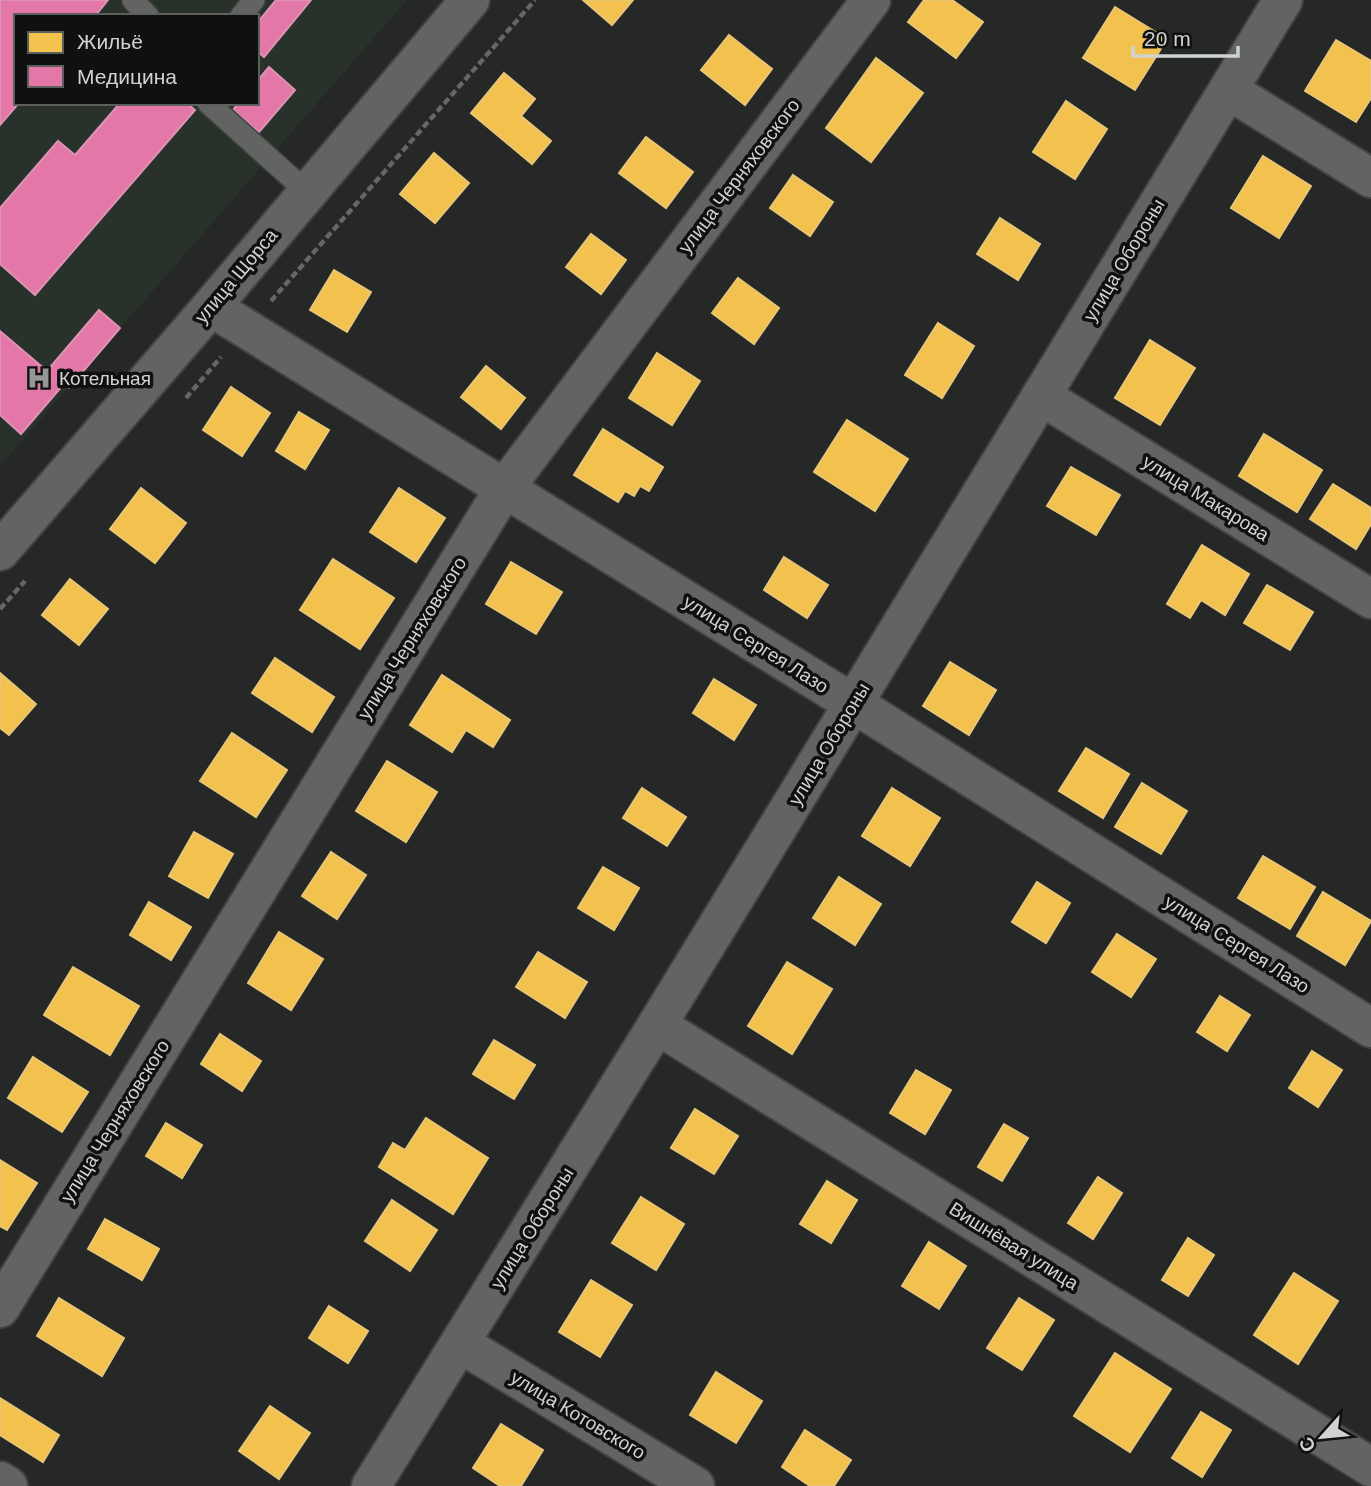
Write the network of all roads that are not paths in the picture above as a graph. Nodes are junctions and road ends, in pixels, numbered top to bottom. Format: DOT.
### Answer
graph roads {
  1 [pos="133,0"];
  2 [pos="254,0"];
  3 [pos="470,0"];
  4 [pos="871,0"];
  5 [pos="1283,0"];
  6 [pos="146,14"];
  7 [pos="243,14"];
  8 [pos="1228,90"];
  9 [pos="210,105"];
  10 [pos="1371,178"];
  11 [pos="306,192"];
  12 [pos="211,307"];
  13 [pos="1041,396"];
  14 [pos="504,489"];
  15 [pos="0,551"];
  16 [pos="1371,599"];
  17 [pos="854,704"];
  18 [pos="657,1025"];
  19 [pos="1371,1028"];
  20 [pos="0,1308"];
  21 [pos="461,1344"];
  22 [pos="1371,1467"];
  23 [pos="0,1480"];
  24 [pos="8,1486"];
  25 [pos="371,1486"];
  26 [pos="695,1486"];
  1 -- 6 [label="lane"];
  2 -- 7 [label="lane"];
  3 -- 11 [label="street, улица Щорса"];
  4 -- 14 [label="street, улица Черняховского"];
  5 -- 8 [label="street, улица Обороны"];
  8 -- 10 [label="street"];
  8 -- 13 [label="street, улица Обороны"];
  9 -- 11 [label="lane"];
  11 -- 12 [label="street, улица Щорса"];
  12 -- 14 [label="street, улица Сергея Лазо"];
  12 -- 15 [label="street, улица Щорса"];
  13 -- 16 [label="street, улица Макарова"];
  13 -- 17 [label="street, улица Обороны"];
  14 -- 17 [label="street, улица Сергея Лазо"];
  14 -- 20 [label="street, улица Черняховского"];
  17 -- 18 [label="street, улица Обороны"];
  17 -- 19 [label="street, улица Сергея Лазо"];
  18 -- 21 [label="street, улица Обороны"];
  18 -- 22 [label="street, Вишнёвая улица"];
  21 -- 25 [label="street, улица Обороны"];
  21 -- 26 [label="street, улица Котовского"];
  23 -- 24 [label="street"];
}
